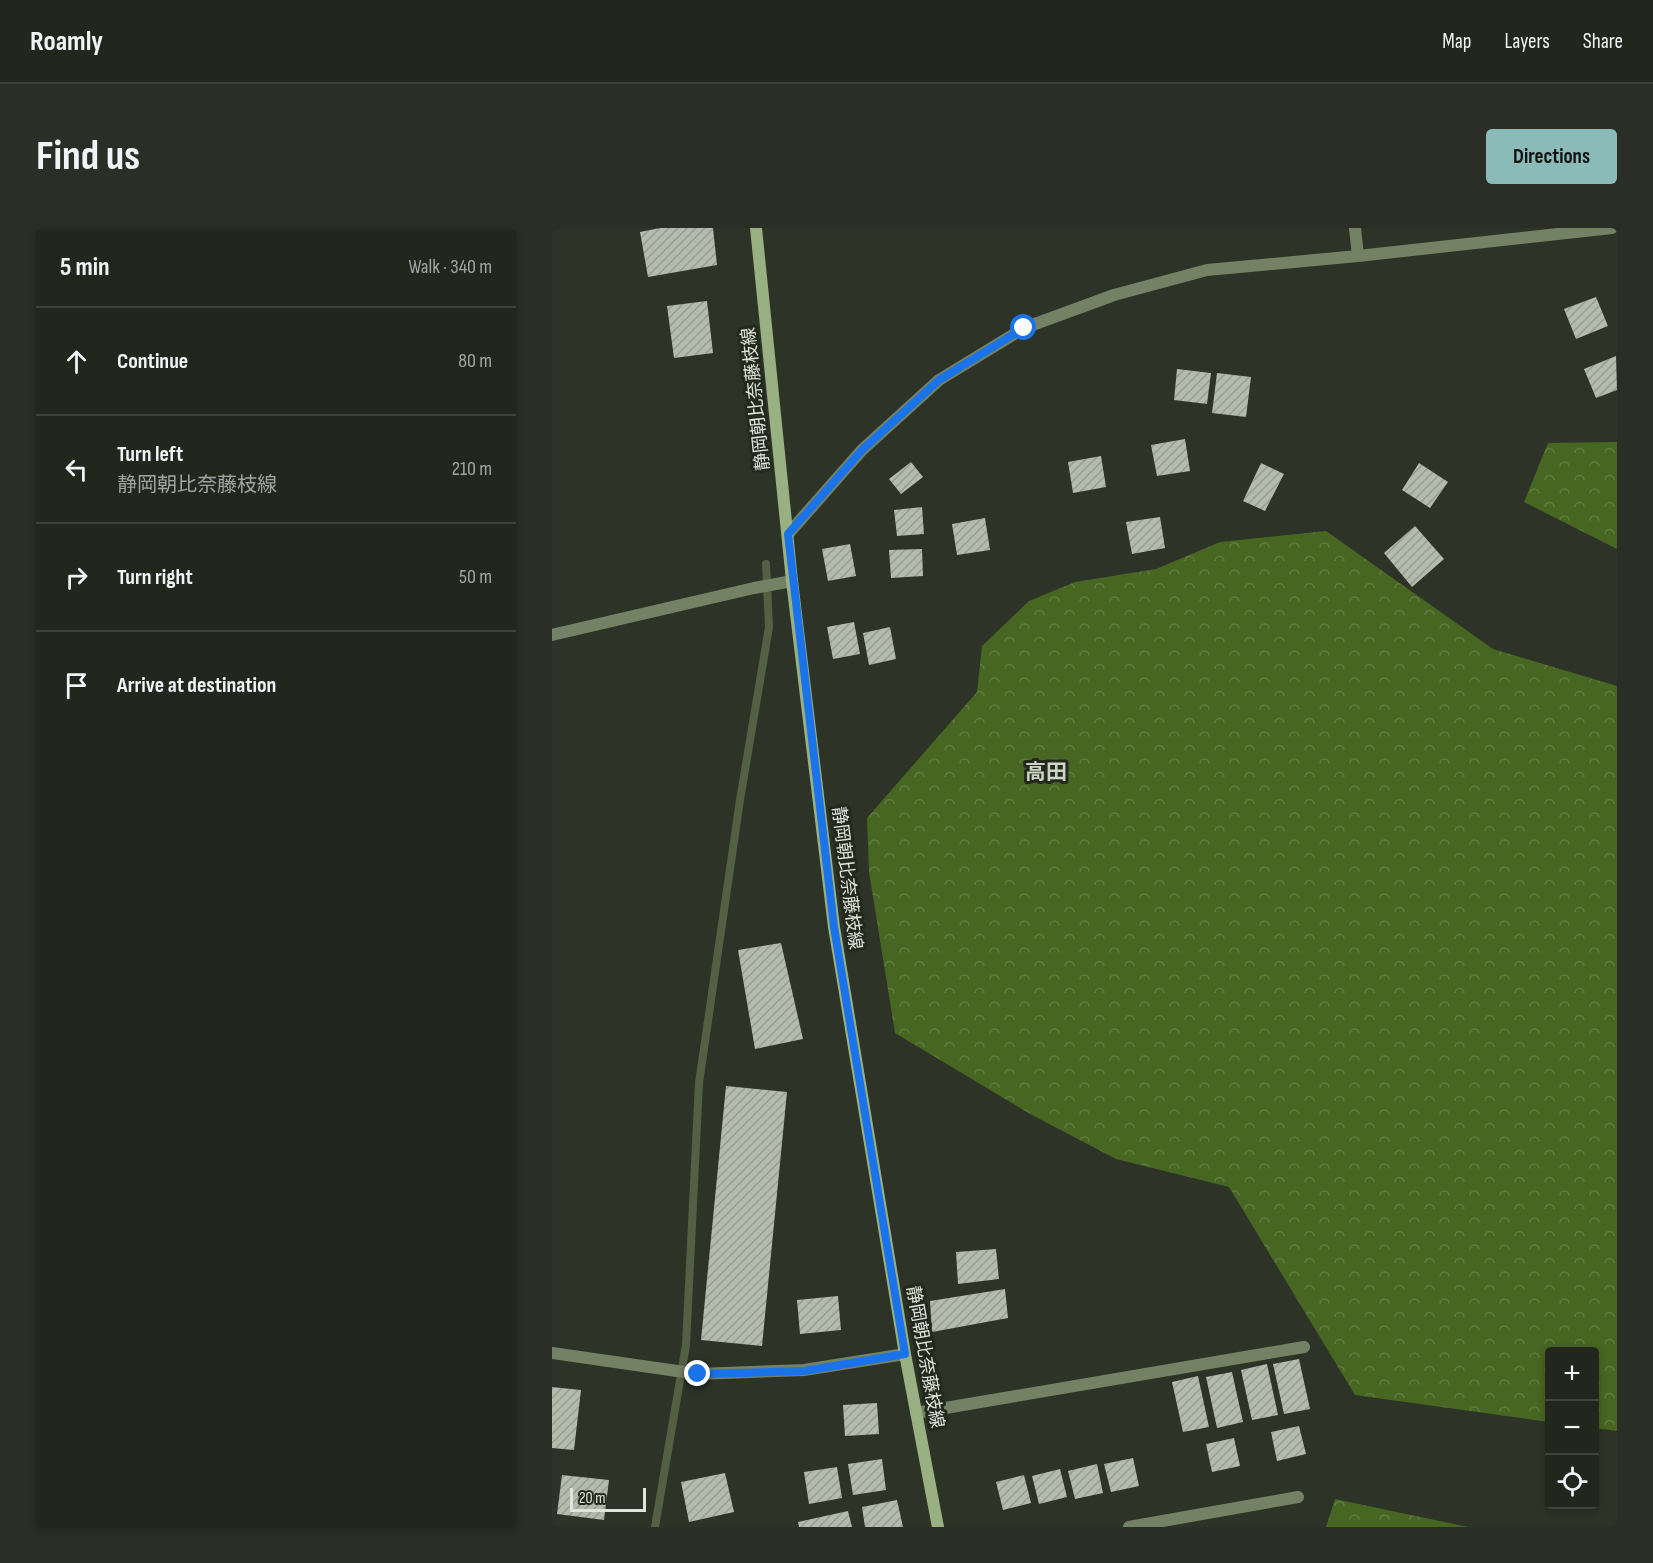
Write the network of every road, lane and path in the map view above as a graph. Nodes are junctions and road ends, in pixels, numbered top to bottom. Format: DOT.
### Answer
graph roads {
  1 [pos="756,228"];
  2 [pos="1355,228"];
  3 [pos="1612,228"];
  4 [pos="1358,256"];
  5 [pos="788,534"];
  6 [pos="792,581"];
  7 [pos="552,635"];
  8 [pos="1304,1347"];
  9 [pos="552,1353"];
  10 [pos="905,1354"];
  11 [pos="916,1413"];
  12 [pos="1298,1497"];
  13 [pos="938,1527"];
  14 [pos="1130,1527"];
  1 -- 5 [label="main road, 静岡朝比奈藤枝線"];
  2 -- 4 [label="street"];
  3 -- 4 [label="street"];
  4 -- 5 [label="street"];
  5 -- 6 [label="main road, 静岡朝比奈藤枝線"];
  6 -- 7 [label="street"];
  6 -- 10 [label="main road, 静岡朝比奈藤枝線"];
  8 -- 11 [label="street"];
  9 -- 10 [label="street"];
  10 -- 11 [label="main road, 静岡朝比奈藤枝線"];
  11 -- 13 [label="main road, 静岡朝比奈藤枝線"];
  12 -- 14 [label="street"];
}
